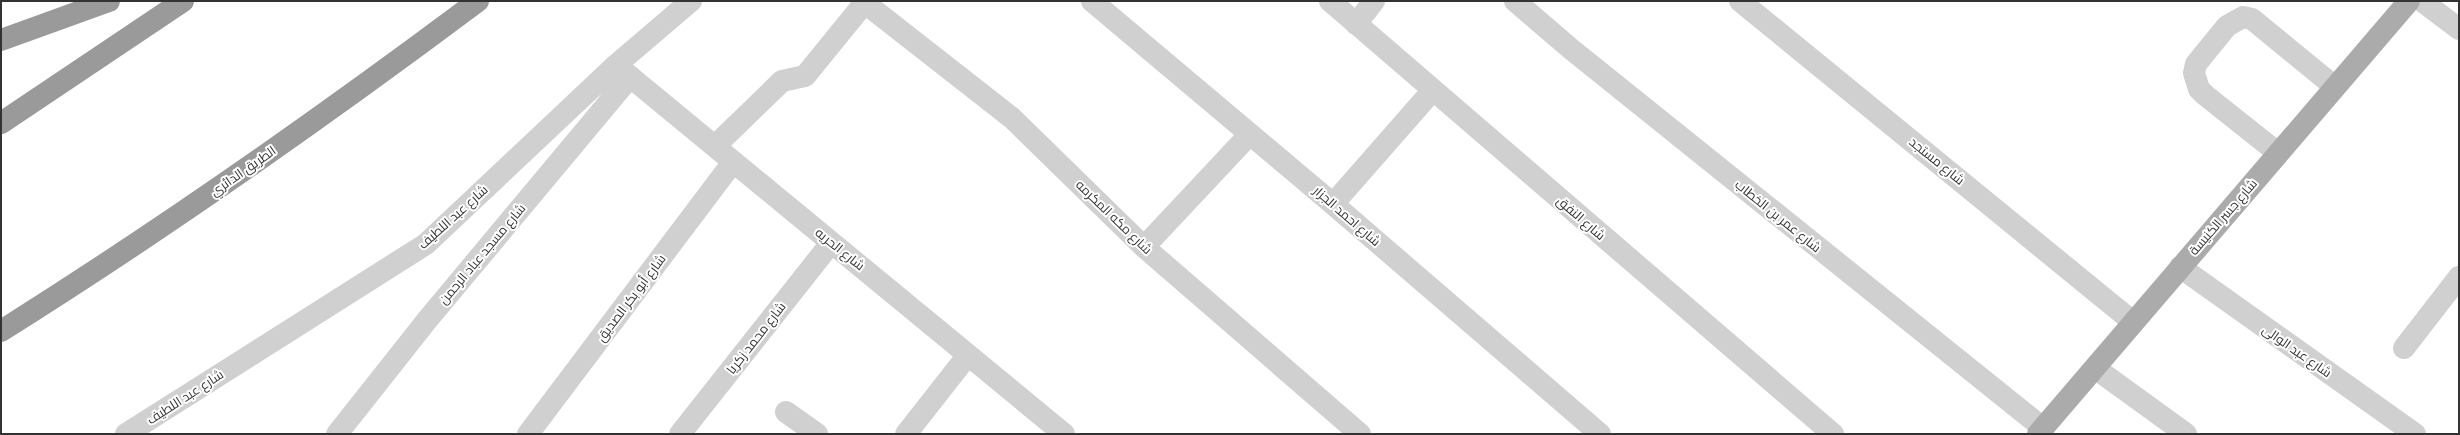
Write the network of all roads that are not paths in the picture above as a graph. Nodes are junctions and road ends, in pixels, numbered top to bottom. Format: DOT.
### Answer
graph roads {
  1 [pos="109,1"];
  2 [pos="183,1"];
  3 [pos="478,1"];
  4 [pos="691,1"];
  5 [pos="1092,1"];
  6 [pos="1330,1"];
  7 [pos="1374,1"];
  8 [pos="1516,1"];
  9 [pos="1740,1"];
  10 [pos="2408,1"];
  11 [pos="2422,1"];
  12 [pos="866,2"];
  13 [pos="1356,24"];
  14 [pos="2459,29"];
  15 [pos="1,40"];
  16 [pos="623,71"];
  17 [pos="2334,87"];
  18 [pos="1433,90"];
  19 [pos="1,123"];
  20 [pos="1250,134"];
  21 [pos="715,146"];
  22 [pos="2278,153"];
  23 [pos="733,162"];
  24 [pos="1333,204"];
  25 [pos="831,243"];
  26 [pos="1144,247"];
  27 [pos="2180,268"];
  28 [pos="2459,277"];
  29 [pos="2133,322"];
  30 [pos="1,331"];
  31 [pos="2404,348"];
  32 [pos="968,355"];
  33 [pos="2095,368"];
  34 [pos="786,412"];
  35 [pos="2041,431"];
  36 [pos="126,434"];
  37 [pos="337,434"];
  38 [pos="528,434"];
  39 [pos="680,434"];
  40 [pos="817,434"];
  41 [pos="906,434"];
  42 [pos="1064,434"];
  43 [pos="1360,434"];
  44 [pos="1600,434"];
  45 [pos="1833,434"];
  46 [pos="2186,434"];
  47 [pos="2414,434"];
  1 -- 15 [label="highway"];
  2 -- 19 [label="highway"];
  3 -- 30 [label="highway, الطريق الدائري"];
  4 -- 16 [label="street, شارع عبد اللطيف"];
  5 -- 20 [label="street, شارع احمد الجزار"];
  6 -- 13 [label="street, شارع النفق"];
  7 -- 13 [label="street"];
  8 -- 35 [label="street, شارع عمر بن الخطاب"];
  9 -- 29 [label="street, شارع مستجد"];
  10 -- 17 [label="main road, شارع جسر الكنيسة"];
  11 -- 14 [label="street"];
  12 -- 21 [label="street"];
  12 -- 26 [label="street, شارع مكه المكرمه"];
  13 -- 18 [label="street, شارع النفق"];
  16 -- 21 [label="street, شارع الحريه"];
  16 -- 36 [label="street, شارع عبد اللطيف"];
  16 -- 37 [label="street, شارع مسجد عباد الرحمن"];
  17 -- 22 [label="main road, شارع جسر الكنيسة"];
  17 -- 22 [label="street"];
  18 -- 24 [label="street"];
  18 -- 45 [label="street, شارع النفق"];
  20 -- 24 [label="street, شارع احمد الجزار"];
  20 -- 26 [label="street"];
  21 -- 23 [label="street, شارع الحريه"];
  22 -- 27 [label="main road, شارع جسر الكنيسة"];
  23 -- 25 [label="street, شارع الحريه"];
  23 -- 38 [label="street, شارع أبو بكر الصديق"];
  24 -- 44 [label="street, شارع احمد الجزار"];
  25 -- 32 [label="street, شارع الحريه"];
  25 -- 39 [label="street, شارع محمد زكريا"];
  26 -- 43 [label="street, شارع مكه المكرمه"];
  27 -- 29 [label="main road, شارع جسر الكنيسة"];
  27 -- 47 [label="street, شارع عبد الوالى"];
  28 -- 31 [label="street"];
  29 -- 33 [label="main road, شارع جسر الكنيسة"];
  32 -- 41 [label="street"];
  32 -- 42 [label="street, شارع الحريه"];
  33 -- 35 [label="main road, شارع جسر الكنيسة"];
  33 -- 46 [label="street"];
  34 -- 40 [label="street"];
}
